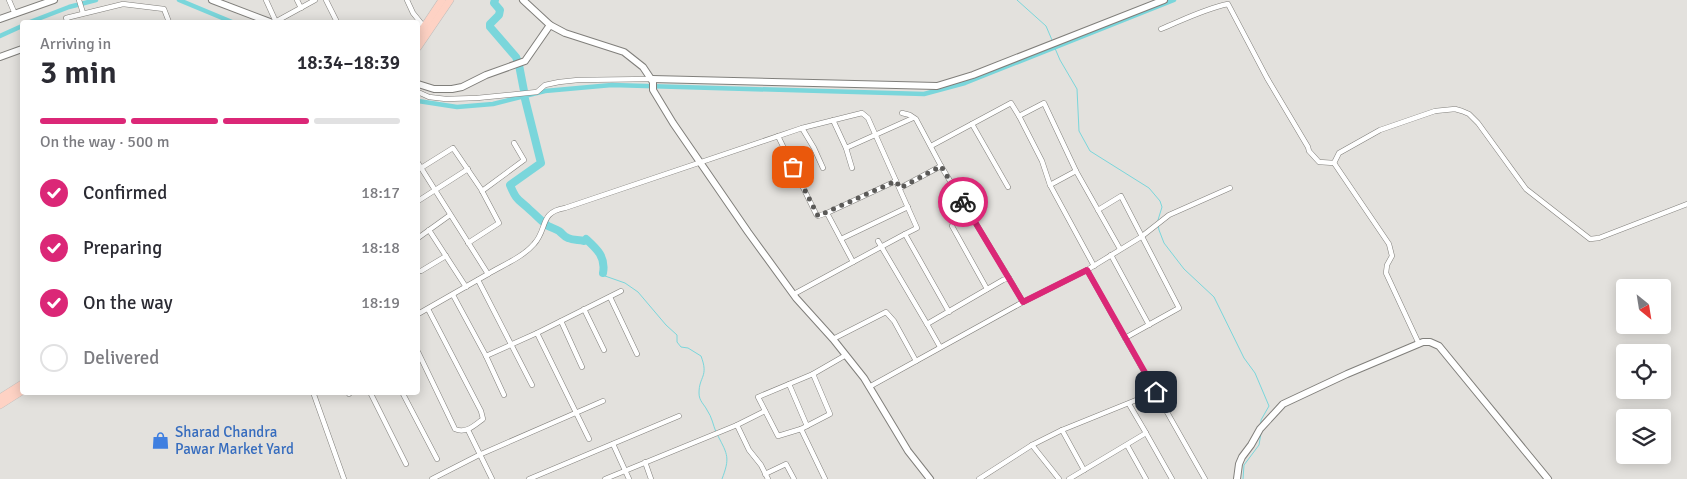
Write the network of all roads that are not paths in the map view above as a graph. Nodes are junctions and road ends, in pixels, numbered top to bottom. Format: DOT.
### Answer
graph roads {
  1 [pos="9,0"];
  2 [pos="54,0"];
  3 [pos="212,0"];
  4 [pos="266,0"];
  5 [pos="297,0"];
  6 [pos="315,0"];
  7 [pos="326,0"];
  8 [pos="407,0"];
  9 [pos="442,0"];
  10 [pos="450,0"];
  11 [pos="523,0"];
  12 [pos="1164,0"];
  13 [pos="79,1"];
  14 [pos="301,8"];
  15 [pos="82,11"];
  16 [pos="15,14"];
  17 [pos="0,19"];
  18 [pos="67,20"];
  19 [pos="168,20"];
  20 [pos="268,20"];
  21 [pos="273,20"];
  22 [pos="278,20"];
  23 [pos="336,20"];
  24 [pos="419,20"];
  25 [pos="420,22"];
  26 [pos="550,25"];
  27 [pos="426,29"];
  28 [pos="1161,29"];
  29 [pos="420,34"];
  30 [pos="420,42"];
  31 [pos="20,50"];
  32 [pos="0,57"];
  33 [pos="652,80"];
  34 [pos="420,85"];
  35 [pos="420,93"];
  36 [pos="902,113"];
  37 [pos="1018,116"];
  38 [pos="914,118"];
  39 [pos="833,120"];
  40 [pos="972,124"];
  41 [pos="802,128"];
  42 [pos="876,135"];
  43 [pos="778,136"];
  44 [pos="514,143"];
  45 [pos="931,146"];
  46 [pos="846,148"];
  47 [pos="701,162"];
  48 [pos="1334,163"];
  49 [pos="420,165"];
  50 [pos="941,166"];
  51 [pos="420,168"];
  52 [pos="823,168"];
  53 [pos="852,168"];
  54 [pos="468,169"];
  55 [pos="1076,171"];
  56 [pos="896,181"];
  57 [pos="1050,184"];
  58 [pos="900,188"];
  59 [pos="1008,188"];
  60 [pos="1230,188"];
  61 [pos="435,191"];
  62 [pos="482,191"];
  63 [pos="420,200"];
  64 [pos="1687,204"];
  65 [pos="908,207"];
  66 [pos="1098,210"];
  67 [pos="827,213"];
  68 [pos="450,215"];
  69 [pos="952,226"];
  70 [pos="429,230"];
  71 [pos="906,234"];
  72 [pos="420,237"];
  73 [pos="1141,237"];
  74 [pos="841,239"];
  75 [pos="878,240"];
  76 [pos="468,243"];
  77 [pos="881,246"];
  78 [pos="1120,250"];
  79 [pos="1111,255"];
  80 [pos="446,256"];
  81 [pos="853,262"];
  82 [pos="1094,266"];
  83 [pos="1087,270"];
  84 [pos="421,271"];
  85 [pos="488,274"];
  86 [pos="1009,278"];
  87 [pos="478,280"];
  88 [pos="466,288"];
  89 [pos="987,289"];
  90 [pos="621,292"];
  91 [pos="794,294"];
  92 [pos="453,295"];
  93 [pos="610,297"];
  94 [pos="1023,302"];
  95 [pos="428,309"];
  96 [pos="584,309"];
  97 [pos="949,312"];
  98 [pos="420,313"];
  99 [pos="561,321"];
  100 [pos="927,324"];
  101 [pos="1149,325"];
  102 [pos="537,333"];
  103 [pos="1125,338"];
  104 [pos="833,339"];
  105 [pos="512,344"];
  106 [pos="1419,344"];
  107 [pos="940,346"];
  108 [pos="604,350"];
  109 [pos="637,354"];
  110 [pos="846,355"];
  111 [pos="486,356"];
  112 [pos="916,360"];
  113 [pos="420,361"];
  114 [pos="582,367"];
  115 [pos="814,374"];
  116 [pos="789,384"];
  117 [pos="20,385"];
  118 [pos="532,385"];
  119 [pos="869,387"];
  120 [pos="20,392"];
  121 [pos="1156,392"];
  122 [pos="314,395"];
  123 [pos="372,395"];
  124 [pos="404,395"];
  125 [pos="504,395"];
  126 [pos="0,398"];
  127 [pos="603,401"];
  128 [pos="1129,404"];
  129 [pos="0,405"];
  130 [pos="765,411"];
  131 [pos="576,413"];
  132 [pos="679,416"];
  133 [pos="737,424"];
  134 [pos="808,426"];
  135 [pos="801,429"];
  136 [pos="468,430"];
  137 [pos="1062,430"];
  138 [pos="1146,433"];
  139 [pos="589,439"];
  140 [pos="613,444"];
  141 [pos="1032,445"];
  142 [pos="1127,445"];
  143 [pos="479,455"];
  144 [pos="437,459"];
  145 [pos="645,462"];
  146 [pos="406,464"];
  147 [pos="626,470"];
  148 [pos="1084,470"];
  149 [pos="767,477"];
  150 [pos="344,479"];
  151 [pos="432,479"];
  152 [pos="492,479"];
  153 [pos="529,479"];
  154 [pos="605,479"];
  155 [pos="629,479"];
  156 [pos="651,479"];
  157 [pos="794,479"];
  158 [pos="826,479"];
  159 [pos="930,479"];
  160 [pos="979,479"];
  161 [pos="1059,479"];
  162 [pos="1069,479"];
  163 [pos="1146,479"];
  164 [pos="1172,479"];
  165 [pos="1205,479"];
  166 [pos="1237,479"];
  167 [pos="1548,479"];
  1 -- 16 [label="street"];
  2 -- 16 [label="street"];
  3 -- 20 [label="street"];
  4 -- 21 [label="street"];
  5 -- 14 [label="street"];
  6 -- 14 [label="street"];
  7 -- 23 [label="street"];
  8 -- 24 [label="street"];
  9 -- 27 [label="main road"];
  10 -- 27 [label="main road"];
  11 -- 26 [label="street"];
  12 -- 33 [label="street"];
  13 -- 15 [label="street"];
  14 -- 22 [label="street"];
  15 -- 18 [label="street"];
  15 -- 19 [label="street"];
  16 -- 17 [label="street"];
  25 -- 27 [label="street"];
  26 -- 33 [label="street"];
  26 -- 34 [label="street"];
  27 -- 29 [label="main road"];
  27 -- 30 [label="main road"];
  28 -- 48 [label="street"];
  31 -- 32 [label="street"];
  33 -- 35 [label="street"];
  33 -- 47 [label="street"];
  36 -- 38 [label="street"];
  37 -- 40 [label="street"];
  37 -- 55 [label="street"];
  37 -- 57 [label="street"];
  38 -- 42 [label="street"];
  38 -- 45 [label="street"];
  39 -- 41 [label="street"];
  39 -- 42 [label="street"];
  39 -- 46 [label="street"];
  40 -- 45 [label="street"];
  40 -- 59 [label="street"];
  41 -- 43 [label="street"];
  41 -- 52 [label="street"];
  42 -- 46 [label="street"];
  42 -- 56 [label="street"];
  43 -- 47 [label="street"];
  43 -- 67 [label="street"];
  44 -- 62 [label="street"];
  45 -- 50 [label="street"];
  46 -- 53 [label="street"];
  47 -- 85 [label="street"];
  47 -- 91 [label="street"];
  48 -- 64 [label="street"];
  48 -- 106 [label="street"];
  49 -- 54 [label="street"];
  50 -- 58 [label="street"];
  50 -- 86 [label="street"];
  51 -- 61 [label="street"];
  54 -- 61 [label="street"];
  54 -- 62 [label="street"];
  55 -- 57 [label="street"];
  55 -- 66 [label="street"];
  56 -- 58 [label="street"];
  56 -- 67 [label="street"];
  57 -- 82 [label="street"];
  58 -- 65 [label="street"];
  60 -- 73 [label="street"];
  61 -- 63 [label="street"];
  61 -- 68 [label="street"];
  62 -- 76 [label="street"];
  65 -- 71 [label="street"];
  65 -- 74 [label="street"];
  66 -- 73 [label="street"];
  66 -- 78 [label="street"];
  67 -- 74 [label="street"];
  68 -- 70 [label="street"];
  68 -- 76 [label="street"];
  69 -- 89 [label="street"];
  70 -- 72 [label="street"];
  70 -- 80 [label="street"];
  71 -- 77 [label="street"];
  71 -- 97 [label="street"];
  73 -- 78 [label="street"];
  73 -- 101 [label="street"];
  74 -- 81 [label="street"];
  75 -- 77 [label="street"];
  76 -- 85 [label="street"];
  77 -- 81 [label="street"];
  77 -- 100 [label="street"];
  78 -- 79 [label="street"];
  79 -- 82 [label="street"];
  79 -- 101 [label="street"];
  80 -- 84 [label="street"];
  80 -- 88 [label="street"];
  81 -- 91 [label="street"];
  82 -- 83 [label="street"];
  83 -- 94 [label="street"];
  83 -- 103 [label="street"];
  85 -- 87 [label="street"];
  86 -- 89 [label="street"];
  86 -- 94 [label="street"];
  87 -- 88 [label="street"];
  87 -- 105 [label="street"];
  88 -- 92 [label="street"];
  89 -- 97 [label="street"];
  90 -- 93 [label="street"];
  91 -- 104 [label="street"];
  92 -- 95 [label="street"];
  92 -- 111 [label="street"];
  93 -- 96 [label="street"];
  93 -- 109 [label="street"];
  94 -- 107 [label="street"];
  95 -- 98 [label="street"];
  95 -- 136 [label="street"];
  96 -- 99 [label="street"];
  96 -- 108 [label="street"];
  97 -- 100 [label="street"];
  99 -- 102 [label="street"];
  99 -- 114 [label="street"];
  100 -- 107 [label="street"];
  101 -- 103 [label="street"];
  102 -- 105 [label="street"];
  102 -- 131 [label="street"];
  103 -- 121 [label="street"];
  104 -- 110 [label="street"];
  104 -- 112 [label="street"];
  105 -- 111 [label="street"];
  105 -- 118 [label="street"];
  106 -- 166 [label="street"];
  106 -- 167 [label="street"];
  107 -- 112 [label="street"];
  110 -- 115 [label="street"];
  110 -- 119 [label="street"];
  111 -- 125 [label="street"];
  112 -- 119 [label="street"];
  113 -- 136 [label="street"];
  115 -- 116 [label="street"];
  115 -- 134 [label="street"];
  116 -- 130 [label="street"];
  116 -- 134 [label="street"];
  117 -- 126 [label="main road"];
  119 -- 159 [label="street"];
  120 -- 129 [label="main road"];
  121 -- 128 [label="street"];
  121 -- 165 [label="street"];
  122 -- 150 [label="street"];
  123 -- 146 [label="street"];
  124 -- 144 [label="street"];
  127 -- 131 [label="street"];
  128 -- 137 [label="street"];
  128 -- 138 [label="street"];
  130 -- 133 [label="street"];
  130 -- 135 [label="street"];
  131 -- 139 [label="street"];
  131 -- 143 [label="street"];
  132 -- 140 [label="street"];
  133 -- 145 [label="street"];
  133 -- 149 [label="street"];
  134 -- 135 [label="street"];
  135 -- 158 [label="street"];
  136 -- 143 [label="street"];
  137 -- 141 [label="street"];
  137 -- 148 [label="street"];
  138 -- 142 [label="street"];
  138 -- 164 [label="street"];
  140 -- 147 [label="street"];
  140 -- 153 [label="street"];
  141 -- 160 [label="street"];
  141 -- 161 [label="street"];
  142 -- 148 [label="street"];
  142 -- 163 [label="street"];
  143 -- 151 [label="street"];
  143 -- 152 [label="street"];
  145 -- 147 [label="street"];
  145 -- 156 [label="street"];
  147 -- 154 [label="street"];
  147 -- 155 [label="street"];
  148 -- 162 [label="street"];
  149 -- 157 [label="street"];
}
